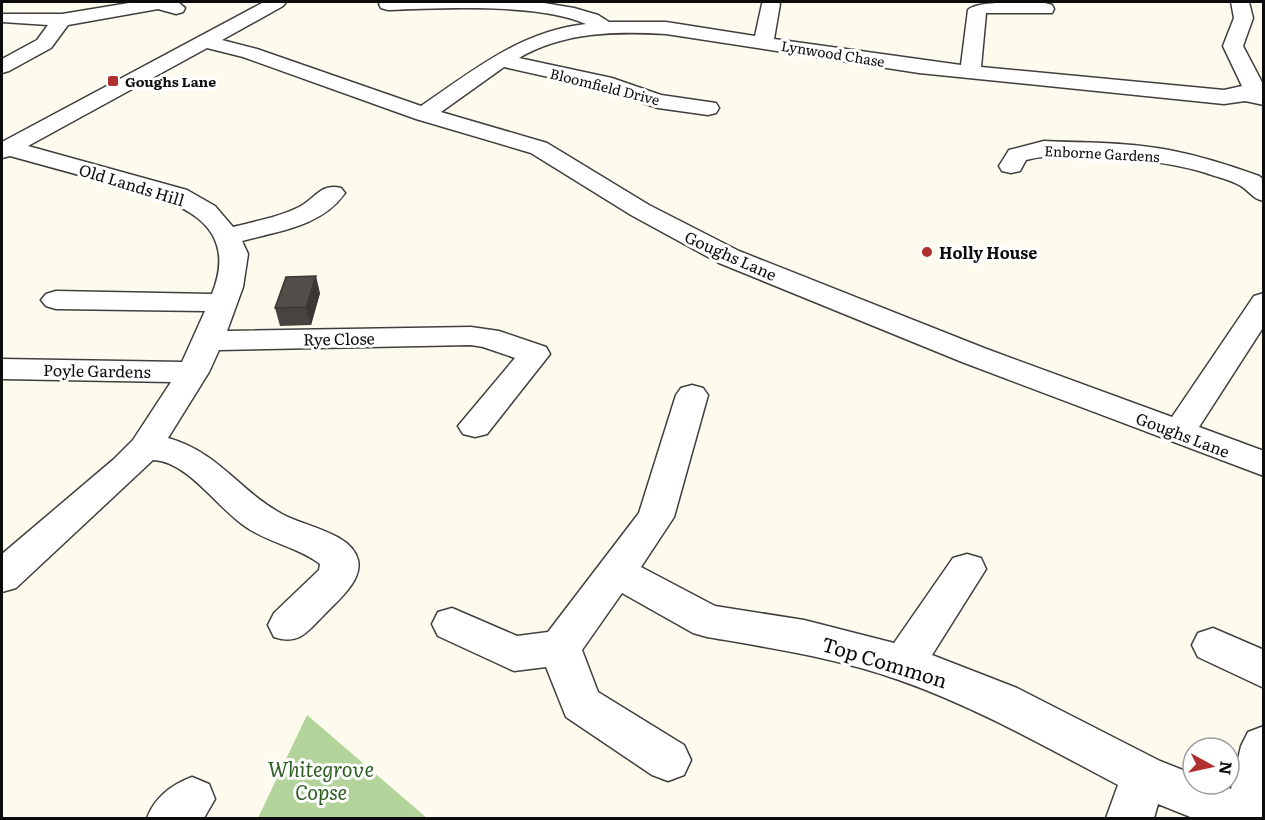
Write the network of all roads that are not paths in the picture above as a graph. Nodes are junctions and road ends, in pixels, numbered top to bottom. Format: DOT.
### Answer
graph roads {
  1 [pos="277,2"];
  2 [pos="1240,2"];
  3 [pos="400,3"];
  4 [pos="165,4"];
  5 [pos="771,4"];
  6 [pos="1045,9"];
  7 [pos="9,18"];
  8 [pos="62,20"];
  9 [pos="605,28"];
  10 [pos="204,41"];
  11 [pos="764,42"];
  12 [pos="503,62"];
  13 [pos="2,67"];
  14 [pos="970,73"];
  15 [pos="1254,96"];
  16 [pos="708,108"];
  17 [pos="424,114"];
  18 [pos="4,150"];
  19 [pos="1011,166"];
  20 [pos="332,194"];
  21 [pos="1263,194"];
  22 [pos="227,237"];
  23 [pos="56,300"];
  24 [pos="1263,302"];
  25 [pos="223,303"];
  26 [pos="208,341"];
  27 [pos="2,369"];
  28 [pos="193,372"];
  29 [pos="692,395"];
  30 [pos="475,426"];
  31 [pos="1179,432"];
  32 [pos="145,448"];
  33 [pos="1263,464"];
  34 [pos="967,568"];
  35 [pos="617,572"];
  36 [pos="2,577"];
  37 [pos="452,624"];
  38 [pos="288,625"];
  39 [pos="1213,645"];
  40 [pos="560,648"];
  41 [pos="904,663"];
  42 [pos="1263,670"];
  43 [pos="1263,746"];
  44 [pos="668,760"];
  45 [pos="1144,776"];
  46 [pos="1130,819"];
  47 [pos="1248,819"];
  1 -- 10 [label="street"];
  2 -- 15 [label="street"];
  3 -- 9 [label="street"];
  4 -- 8 [label="street"];
  5 -- 11 [label="street"];
  6 -- 14 [label="street"];
  7 -- 8 [label="street"];
  8 -- 13 [label="street"];
  9 -- 11 [label="street, Lynwood Chase"];
  9 -- 12 [label="street, Lynwood Chase"];
  10 -- 17 [label="street, Goughs Lane"];
  10 -- 18 [label="street"];
  11 -- 14 [label="street, Lynwood Chase"];
  12 -- 16 [label="street, Bloomfield Drive"];
  12 -- 17 [label="street, Lynwood Chase"];
  14 -- 15 [label="street, Lynwood Chase"];
  17 -- 31 [label="street, Goughs Lane"];
  18 -- 22 [label="street, Old Lands Hill"];
  19 -- 21 [label="street, Enborne Gardens"];
  20 -- 22 [label="street"];
  22 -- 25 [label="street, Old Lands Hill"];
  23 -- 25 [label="street"];
  24 -- 31 [label="street"];
  25 -- 26 [label="street, Old Lands Hill"];
  26 -- 28 [label="street, Old Lands Hill"];
  26 -- 30 [label="street, Rye Close"];
  27 -- 28 [label="street, Poyle Gardens"];
  28 -- 32 [label="street, Old Lands Hill"];
  29 -- 35 [label="street"];
  31 -- 33 [label="street, Goughs Lane"];
  32 -- 36 [label="street, Old Lands Hill"];
  32 -- 38 [label="street"];
  34 -- 41 [label="street"];
  35 -- 40 [label="street"];
  35 -- 41 [label="street, Top Common"];
  37 -- 40 [label="street"];
  39 -- 42 [label="street"];
  40 -- 44 [label="street"];
  41 -- 45 [label="street, Top Common"];
  43 -- 47 [label="street"];
  45 -- 46 [label="street"];
  45 -- 47 [label="street, Top Common"];
}
